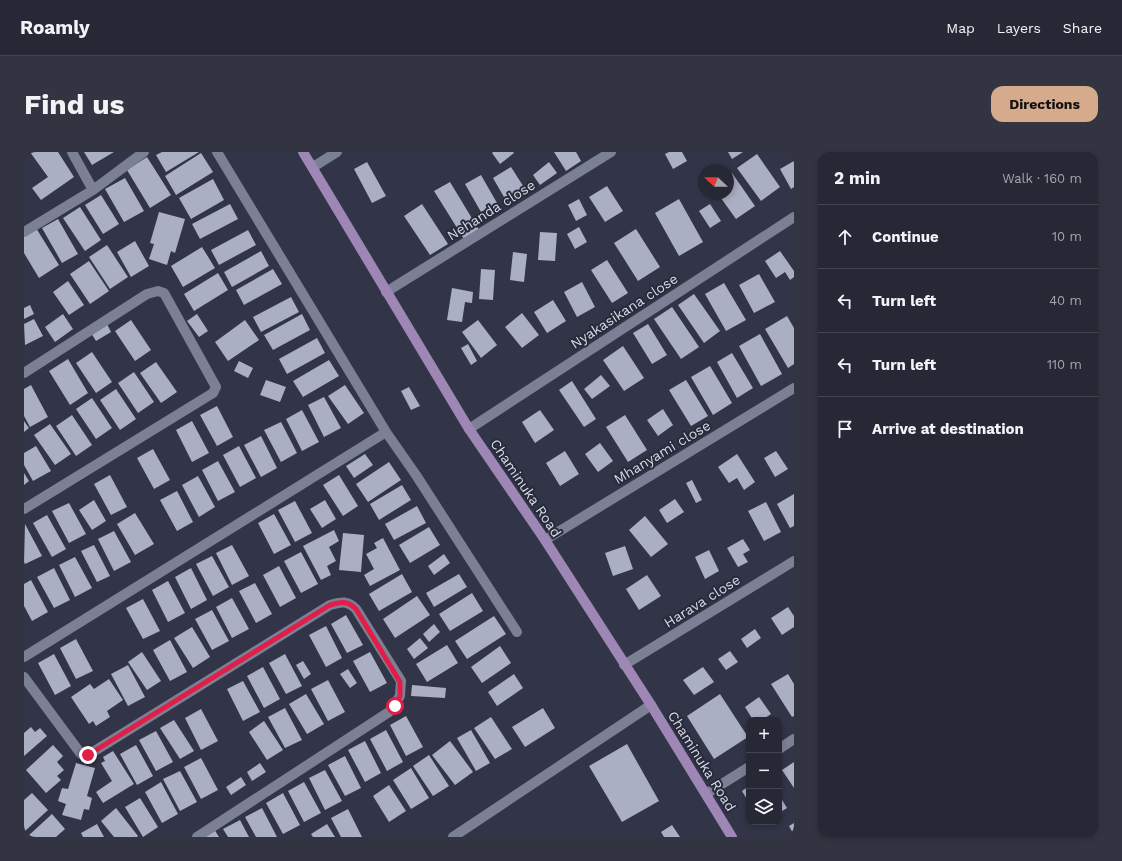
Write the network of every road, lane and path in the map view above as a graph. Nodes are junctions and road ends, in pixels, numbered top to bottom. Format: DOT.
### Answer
graph roads {
  1 [pos="72,152"];
  2 [pos="144,152"];
  3 [pos="217,152"];
  4 [pos="303,152"];
  5 [pos="337,152"];
  6 [pos="611,152"];
  7 [pos="312,167"];
  8 [pos="93,190"];
  9 [pos="794,217"];
  10 [pos="24,232"];
  11 [pos="386,292"];
  12 [pos="24,373"];
  13 [pos="794,388"];
  14 [pos="469,429"];
  15 [pos="386,432"];
  16 [pos="24,509"];
  17 [pos="545,540"];
  18 [pos="794,560"];
  19 [pos="516,632"];
  20 [pos="24,657"];
  21 [pos="624,664"];
  22 [pos="24,677"];
  23 [pos="650,705"];
  24 [pos="794,739"];
  25 [pos="782,746"];
  26 [pos="746,769"];
  27 [pos="706,794"];
  28 [pos="197,837"];
  29 [pos="453,837"];
  30 [pos="732,837"];
  1 -- 8 [label="street"];
  2 -- 8 [label="street"];
  3 -- 15 [label="street"];
  4 -- 7 [label="main road, Chaminuka Road"];
  5 -- 7 [label="street"];
  6 -- 11 [label="street, Nehanda close"];
  7 -- 11 [label="main road, Chaminuka Road"];
  8 -- 10 [label="street"];
  9 -- 14 [label="street, Nyakasikana close"];
  11 -- 14 [label="main road, Chaminuka Road"];
  12 -- 16 [label="street"];
  13 -- 17 [label="street, Mhanyami close"];
  14 -- 17 [label="main road, Chaminuka Road"];
  15 -- 19 [label="street"];
  15 -- 20 [label="street"];
  17 -- 21 [label="main road, Chaminuka Road"];
  18 -- 21 [label="street, Harava close"];
  21 -- 23 [label="main road, Chaminuka Road"];
  22 -- 28 [label="street"];
  23 -- 27 [label="main road, Chaminuka Road"];
  23 -- 29 [label="street"];
  24 -- 25 [label="street"];
  26 -- 27 [label="street"];
  27 -- 30 [label="main road, Chaminuka Road"];
}
